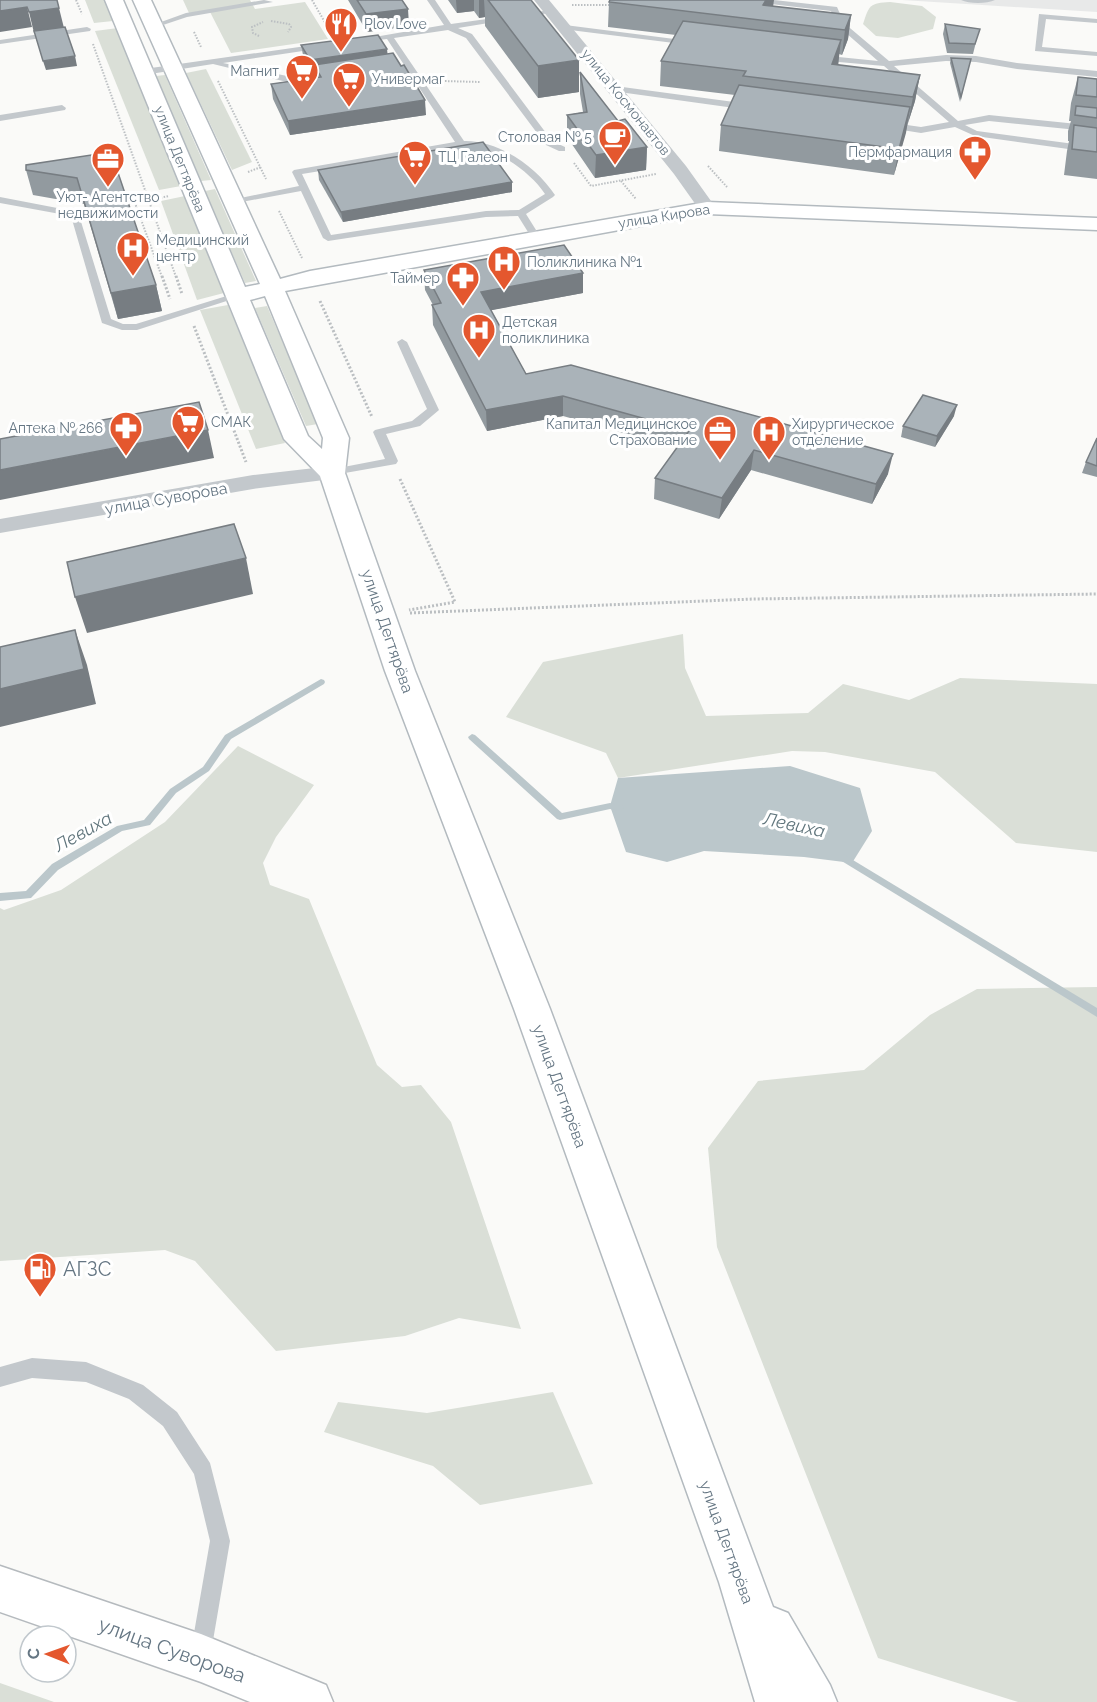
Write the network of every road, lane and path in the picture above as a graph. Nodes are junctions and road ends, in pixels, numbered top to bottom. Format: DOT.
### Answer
graph roads {
  1 [pos="76,0"];
  2 [pos="114,0"];
  3 [pos="142,0"];
  4 [pos="268,0"];
  5 [pos="312,0"];
  6 [pos="431,0"];
  7 [pos="753,0"];
  8 [pos="843,0"];
  9 [pos="965,0"];
  10 [pos="991,0"];
  11 [pos="546,6"];
  12 [pos="834,9"];
  13 [pos="186,15"];
  14 [pos="321,16"];
  15 [pos="1097,21"];
  16 [pos="154,26"];
  17 [pos="449,27"];
  18 [pos="565,27"];
  19 [pos="87,29"];
  20 [pos="282,35"];
  21 [pos="262,36"];
  22 [pos="389,36"];
  23 [pos="0,42"];
  24 [pos="348,42"];
  25 [pos="703,44"];
  26 [pos="326,45"];
  27 [pos="1097,54"];
  28 [pos="808,57"];
  29 [pos="406,61"];
  30 [pos="209,63"];
  31 [pos="395,63"];
  32 [pos="890,64"];
  33 [pos="173,68"];
  34 [pos="341,71"];
  35 [pos="144,72"];
  36 [pos="1097,74"];
  37 [pos="615,89"];
  38 [pos="62,108"];
  39 [pos="759,108"];
  40 [pos="0,118"];
  41 [pos="875,123"];
  42 [pos="956,124"];
  43 [pos="1097,129"];
  44 [pos="460,144"];
  45 [pos="562,149"];
  46 [pos="1097,150"];
  47 [pos="572,161"];
  48 [pos="680,170"];
  49 [pos="621,181"];
  50 [pos="304,188"];
  51 [pos="272,194"];
  52 [pos="0,200"];
  53 [pos="637,200"];
  54 [pos="151,201"];
  55 [pos="234,202"];
  56 [pos="707,208"];
  57 [pos="520,213"];
  58 [pos="1097,224"];
  59 [pos="536,238"];
  60 [pos="310,278"];
  61 [pos="272,286"];
  62 [pos="237,296"];
  63 [pos="170,299"];
  64 [pos="188,312"];
  65 [pos="402,342"];
  66 [pos="392,461"];
  67 [pos="332,473"];
  68 [pos="253,482"];
  69 [pos="0,526"];
  70 [pos="1097,594"];
  71 [pos="382,614"];
  72 [pos="0,1377"];
  73 [pos="742,1582"];
  74 [pos="0,1588"];
  75 [pos="201,1658"];
  76 [pos="309,1702"];
  77 [pos="757,1702"];
  78 [pos="779,1702"];
  79 [pos="813,1702"];
  1 -- 19 [label="path"];
  2 -- 35 [label="main road, улица Дегтярёва"];
  3 -- 16 [label="main road, улица Дегтярёва"];
  4 -- 13 [label="lane"];
  5 -- 14 [label="path"];
  6 -- 17 [label="lane"];
  7 -- 12 [label="lane"];
  8 -- 12 [label="lane"];
  9 -- 10 [label="lane"];
  11 -- 17 [label="lane"];
  11 -- 18 [label="street, улица Космонавтов"];
  12 -- 32 [label="lane"];
  13 -- 16 [label="lane"];
  13 -- 30 [label="path"];
  15 -- 27 [label="lane"];
  16 -- 33 [label="main road, улица Дегтярёва"];
  17 -- 22 [label="lane"];
  17 -- 45 [label="lane"];
  18 -- 25 [label="lane"];
  18 -- 37 [label="street, улица Космонавтов"];
  19 -- 23 [label="lane"];
  19 -- 54 [label="path"];
  20 -- 21 [label="path"];
  22 -- 24 [label="lane"];
  22 -- 29 [label="lane"];
  26 -- 30 [label="lane"];
  28 -- 32 [label="lane"];
  29 -- 31 [label="lane"];
  29 -- 44 [label="lane"];
  30 -- 33 [label="lane"];
  30 -- 34 [label="lane"];
  30 -- 51 [label="path"];
  32 -- 36 [label="lane"];
  32 -- 42 [label="lane"];
  33 -- 35 [label="lane"];
  33 -- 55 [label="main road, улица Дегтярёва"];
  35 -- 62 [label="main road, улица Дегтярёва"];
  37 -- 39 [label="lane"];
  37 -- 48 [label="street, улица Космонавтов"];
  38 -- 40 [label="lane"];
  41 -- 42 [label="lane"];
  42 -- 43 [label="lane"];
  42 -- 46 [label="lane"];
  44 -- 50 [label="lane"];
  44 -- 57 [label="lane"];
  47 -- 49 [label="path"];
  48 -- 49 [label="path"];
  48 -- 56 [label="street, улица Космонавтов"];
  49 -- 53 [label="path"];
  50 -- 51 [label="lane"];
  50 -- 57 [label="lane"];
  51 -- 55 [label="lane"];
  51 -- 60 [label="path"];
  52 -- 64 [label="lane"];
  54 -- 63 [label="path"];
  54 -- 64 [label="path"];
  55 -- 61 [label="main road, улица Дегтярёва"];
  56 -- 58 [label="main road, улица Кирова"];
  56 -- 59 [label="main road, улица Кирова"];
  57 -- 59 [label="lane"];
  59 -- 60 [label="main road, улица Кирова"];
  60 -- 61 [label="main road, улица Кирова"];
  60 -- 66 [label="path"];
  61 -- 62 [label="main road, улица Кирова"];
  61 -- 67 [label="main road, улица Дегтярёва"];
  62 -- 64 [label="lane"];
  62 -- 67 [label="main road, улица Дегтярёва"];
  64 -- 68 [label="path"];
  65 -- 66 [label="lane"];
  66 -- 67 [label="lane"];
  66 -- 71 [label="path"];
  67 -- 68 [label="street, улица Суворова"];
  67 -- 71 [label="main road, улица Дегтярёва"];
  68 -- 69 [label="street, улица Суворова"];
  70 -- 71 [label="path"];
  71 -- 73 [label="main road, улица Дегтярёва"];
  72 -- 75 [label="lane"];
  73 -- 77 [label="main road"];
  73 -- 78 [label="main road, улица Дегтярёва"];
  73 -- 79 [label="main road"];
  74 -- 75 [label="main road, улица Суворова"];
  75 -- 76 [label="main road, улица Суворова"];
}
